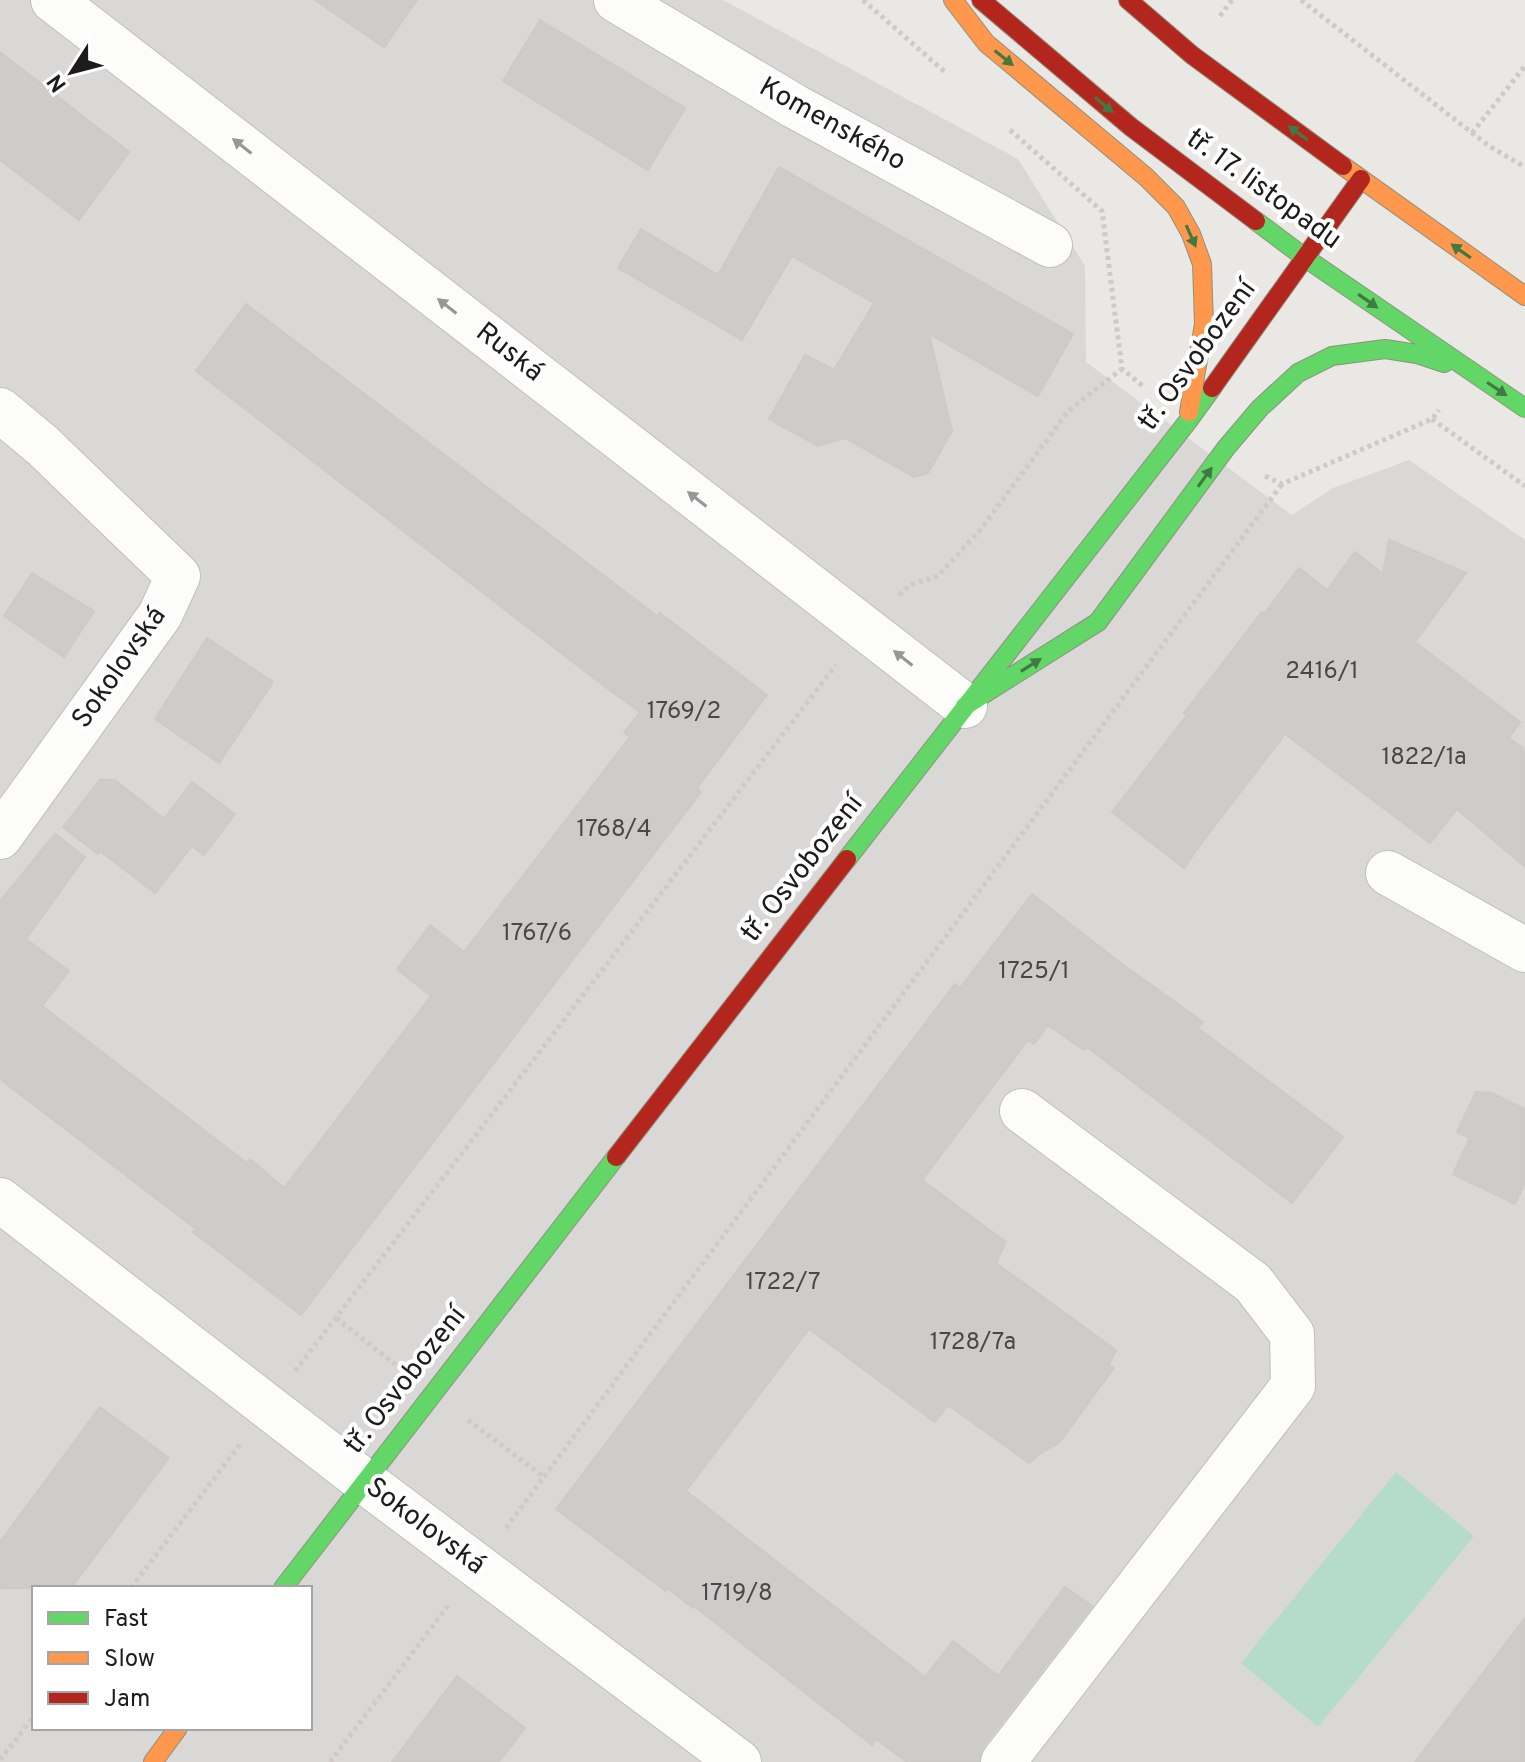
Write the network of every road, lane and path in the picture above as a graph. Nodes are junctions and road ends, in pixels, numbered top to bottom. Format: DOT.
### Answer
graph roads {
  1 [pos="53,0"];
  2 [pos="616,0"];
  3 [pos="863,0"];
  4 [pos="953,0"];
  5 [pos="981,0"];
  6 [pos="1128,0"];
  7 [pos="1301,0"];
  8 [pos="1525,66"];
  9 [pos="954,81"];
  10 [pos="1000,121"];
  11 [pos="1472,133"];
  12 [pos="1525,167"];
  13 [pos="1361,179"];
  14 [pos="1050,245"];
  15 [pos="1304,257"];
  16 [pos="1525,296"];
  17 [pos="1122,369"];
  18 [pos="1468,370"];
  19 [pos="1525,408"];
  20 [pos="0,410"];
  21 [pos="1188,421"];
  22 [pos="1226,448"];
  23 [pos="1282,484"];
  24 [pos="1525,486"];
  25 [pos="864,628"];
  26 [pos="965,706"];
  27 [pos="0,837"];
  28 [pos="1388,873"];
  29 [pos="1525,950"];
  30 [pos="1022,1111"];
  31 [pos="0,1200"];
  32 [pos="268,1407"];
  33 [pos="364,1481"];
  34 [pos="478,1567"];
  35 [pos="133,1586"];
  36 [pos="285,1586"];
  37 [pos="32,1719"];
  38 [pos="177,1730"];
  39 [pos="0,1760"];
  40 [pos="153,1762"];
  41 [pos="330,1762"];
  42 [pos="739,1762"];
  43 [pos="1003,1762"];
  25 -- 1 [label="street, Ruská, one-way"];
  2 -- 14 [label="street, Komenského"];
  3 -- 9 [label="path"];
  4 -- 21 [label="street, one-way"];
  5 -- 15 [label="street, tř. 17. listopadu, one-way"];
  13 -- 6 [label="street, one-way"];
  7 -- 11 [label="path"];
  8 -- 11 [label="path"];
  10 -- 17 [label="path"];
  11 -- 12 [label="path"];
  13 -- 15 [label="street, tř. Osvobození"];
  16 -- 13 [label="street, one-way"];
  15 -- 18 [label="street, tř. 17. listopadu, one-way"];
  15 -- 21 [label="street, tř. Osvobození"];
  17 -- 21 [label="path"];
  17 -- 25 [label="path"];
  18 -- 19 [label="street, tř. 17. listopadu, one-way"];
  18 -- 22 [label="street"];
  20 -- 27 [label="street, Sokolovská"];
  21 -- 26 [label="street, tř. Osvobození"];
  22 -- 23 [label="path"];
  26 -- 22 [label="street, one-way"];
  23 -- 24 [label="path"];
  23 -- 34 [label="path"];
  26 -- 25 [label="street, Ruská, one-way"];
  25 -- 32 [label="path"];
  26 -- 33 [label="street, tř. Osvobození"];
  28 -- 29 [label="street"];
  30 -- 43 [label="street"];
  31 -- 32 [label="street, Sokolovská"];
  32 -- 33 [label="street, Sokolovská"];
  32 -- 35 [label="path"];
  33 -- 34 [label="street, Sokolovská"];
  33 -- 36 [label="street, tř. Osvobození"];
  34 -- 41 [label="path"];
  34 -- 42 [label="street, Sokolovská"];
  37 -- 39 [label="path"];
  38 -- 40 [label="street"];
}
